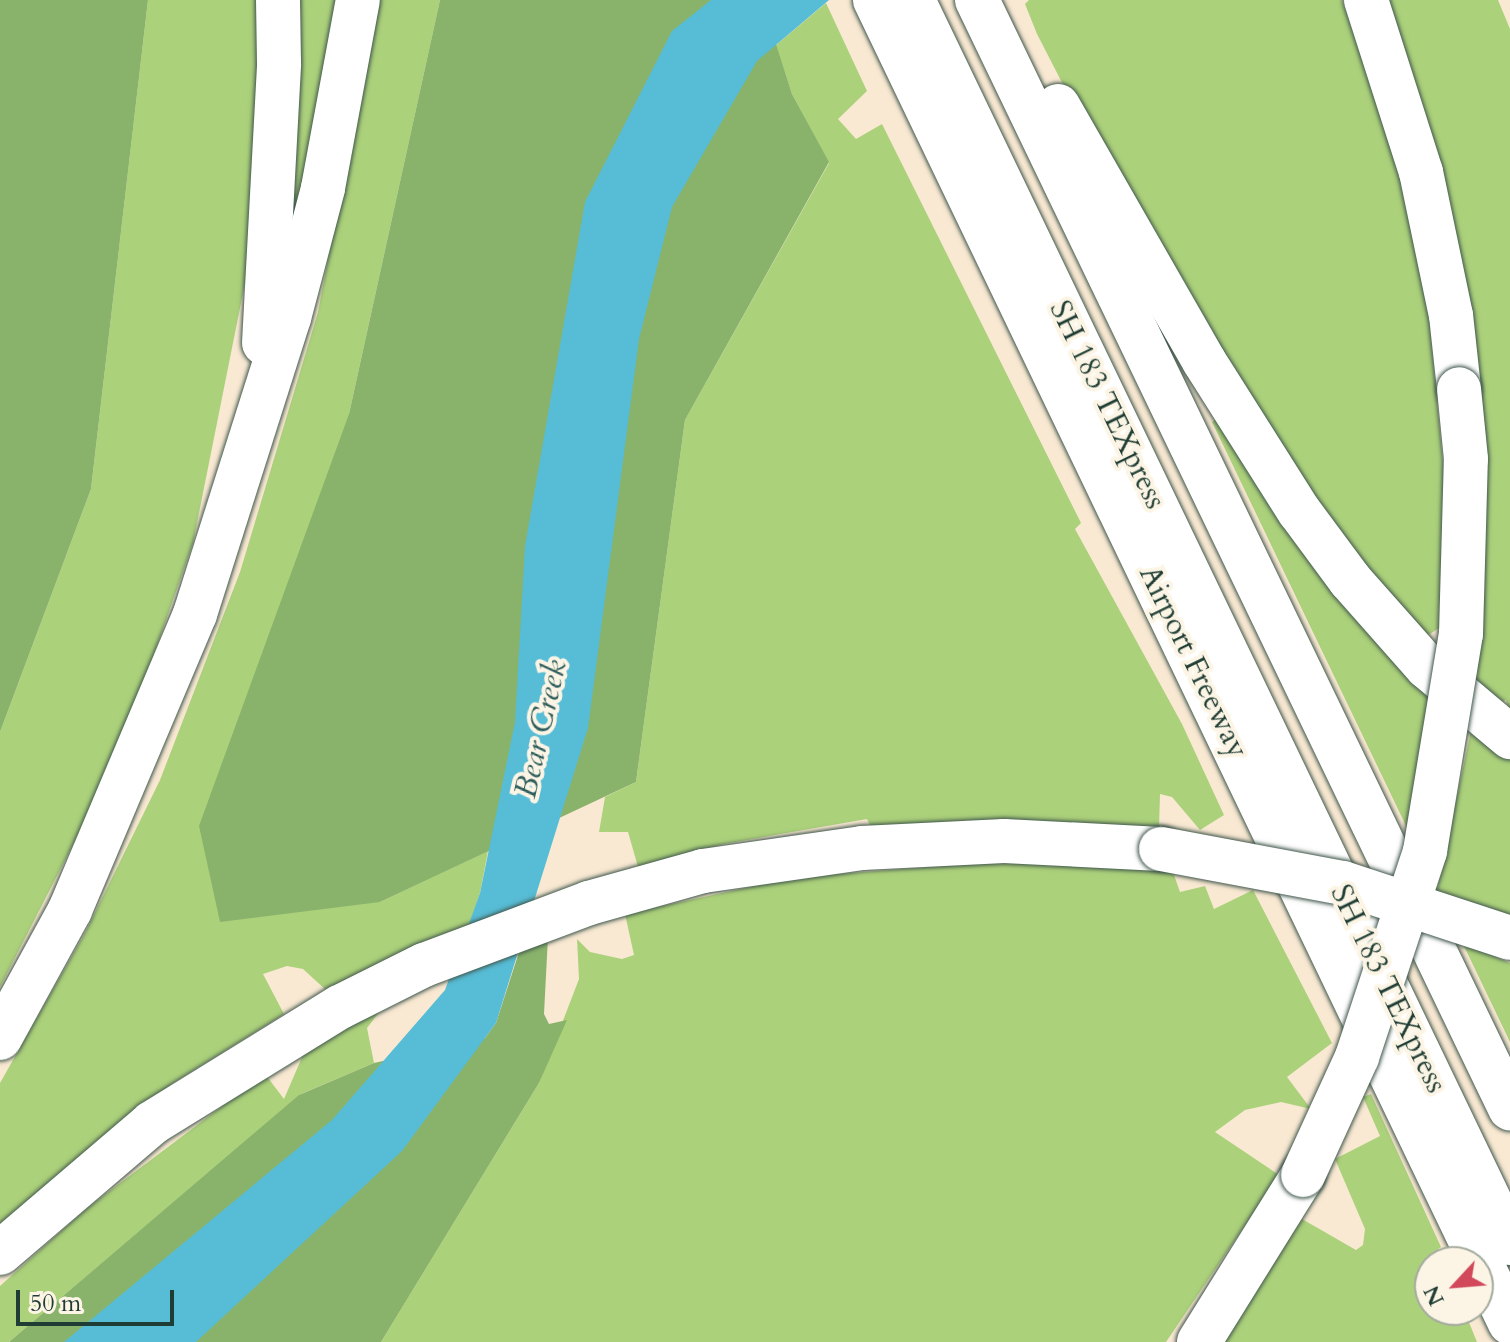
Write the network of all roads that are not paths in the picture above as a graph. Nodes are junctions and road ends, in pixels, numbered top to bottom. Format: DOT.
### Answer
graph roads {
  1 [pos="278,0"];
  2 [pos="358,0"];
  3 [pos="875,0"];
  4 [pos="913,0"];
  5 [pos="1366,0"];
  6 [pos="958,26"];
  7 [pos="262,401"];
  8 [pos="1507,735"];
  9 [pos="1510,938"];
  10 [pos="0,1038"];
  11 [pos="1510,1108"];
  12 [pos="1510,1186"];
  13 [pos="1510,1243"];
  14 [pos="0,1253"];
  15 [pos="1508,1324"];
  16 [pos="1199,1342"];
  1 -- 7 [label="highway"];
  2 -- 7 [label="highway"];
  3 -- 6 [label="highway, Airport Freeway"];
  4 -- 6 [label="highway, SH 183 TEXpress"];
  5 -- 16 [label="highway, bridge"];
  6 -- 8 [label="highway"];
  6 -- 11 [label="highway, Airport Freeway"];
  6 -- 12 [label="highway, SH 183 TEXpress"];
  6 -- 13 [label="highway, SH 183 TEXpress"];
  6 -- 15 [label="highway, Airport Freeway"];
  7 -- 10 [label="highway"];
  9 -- 14 [label="highway, bridge"];
}
